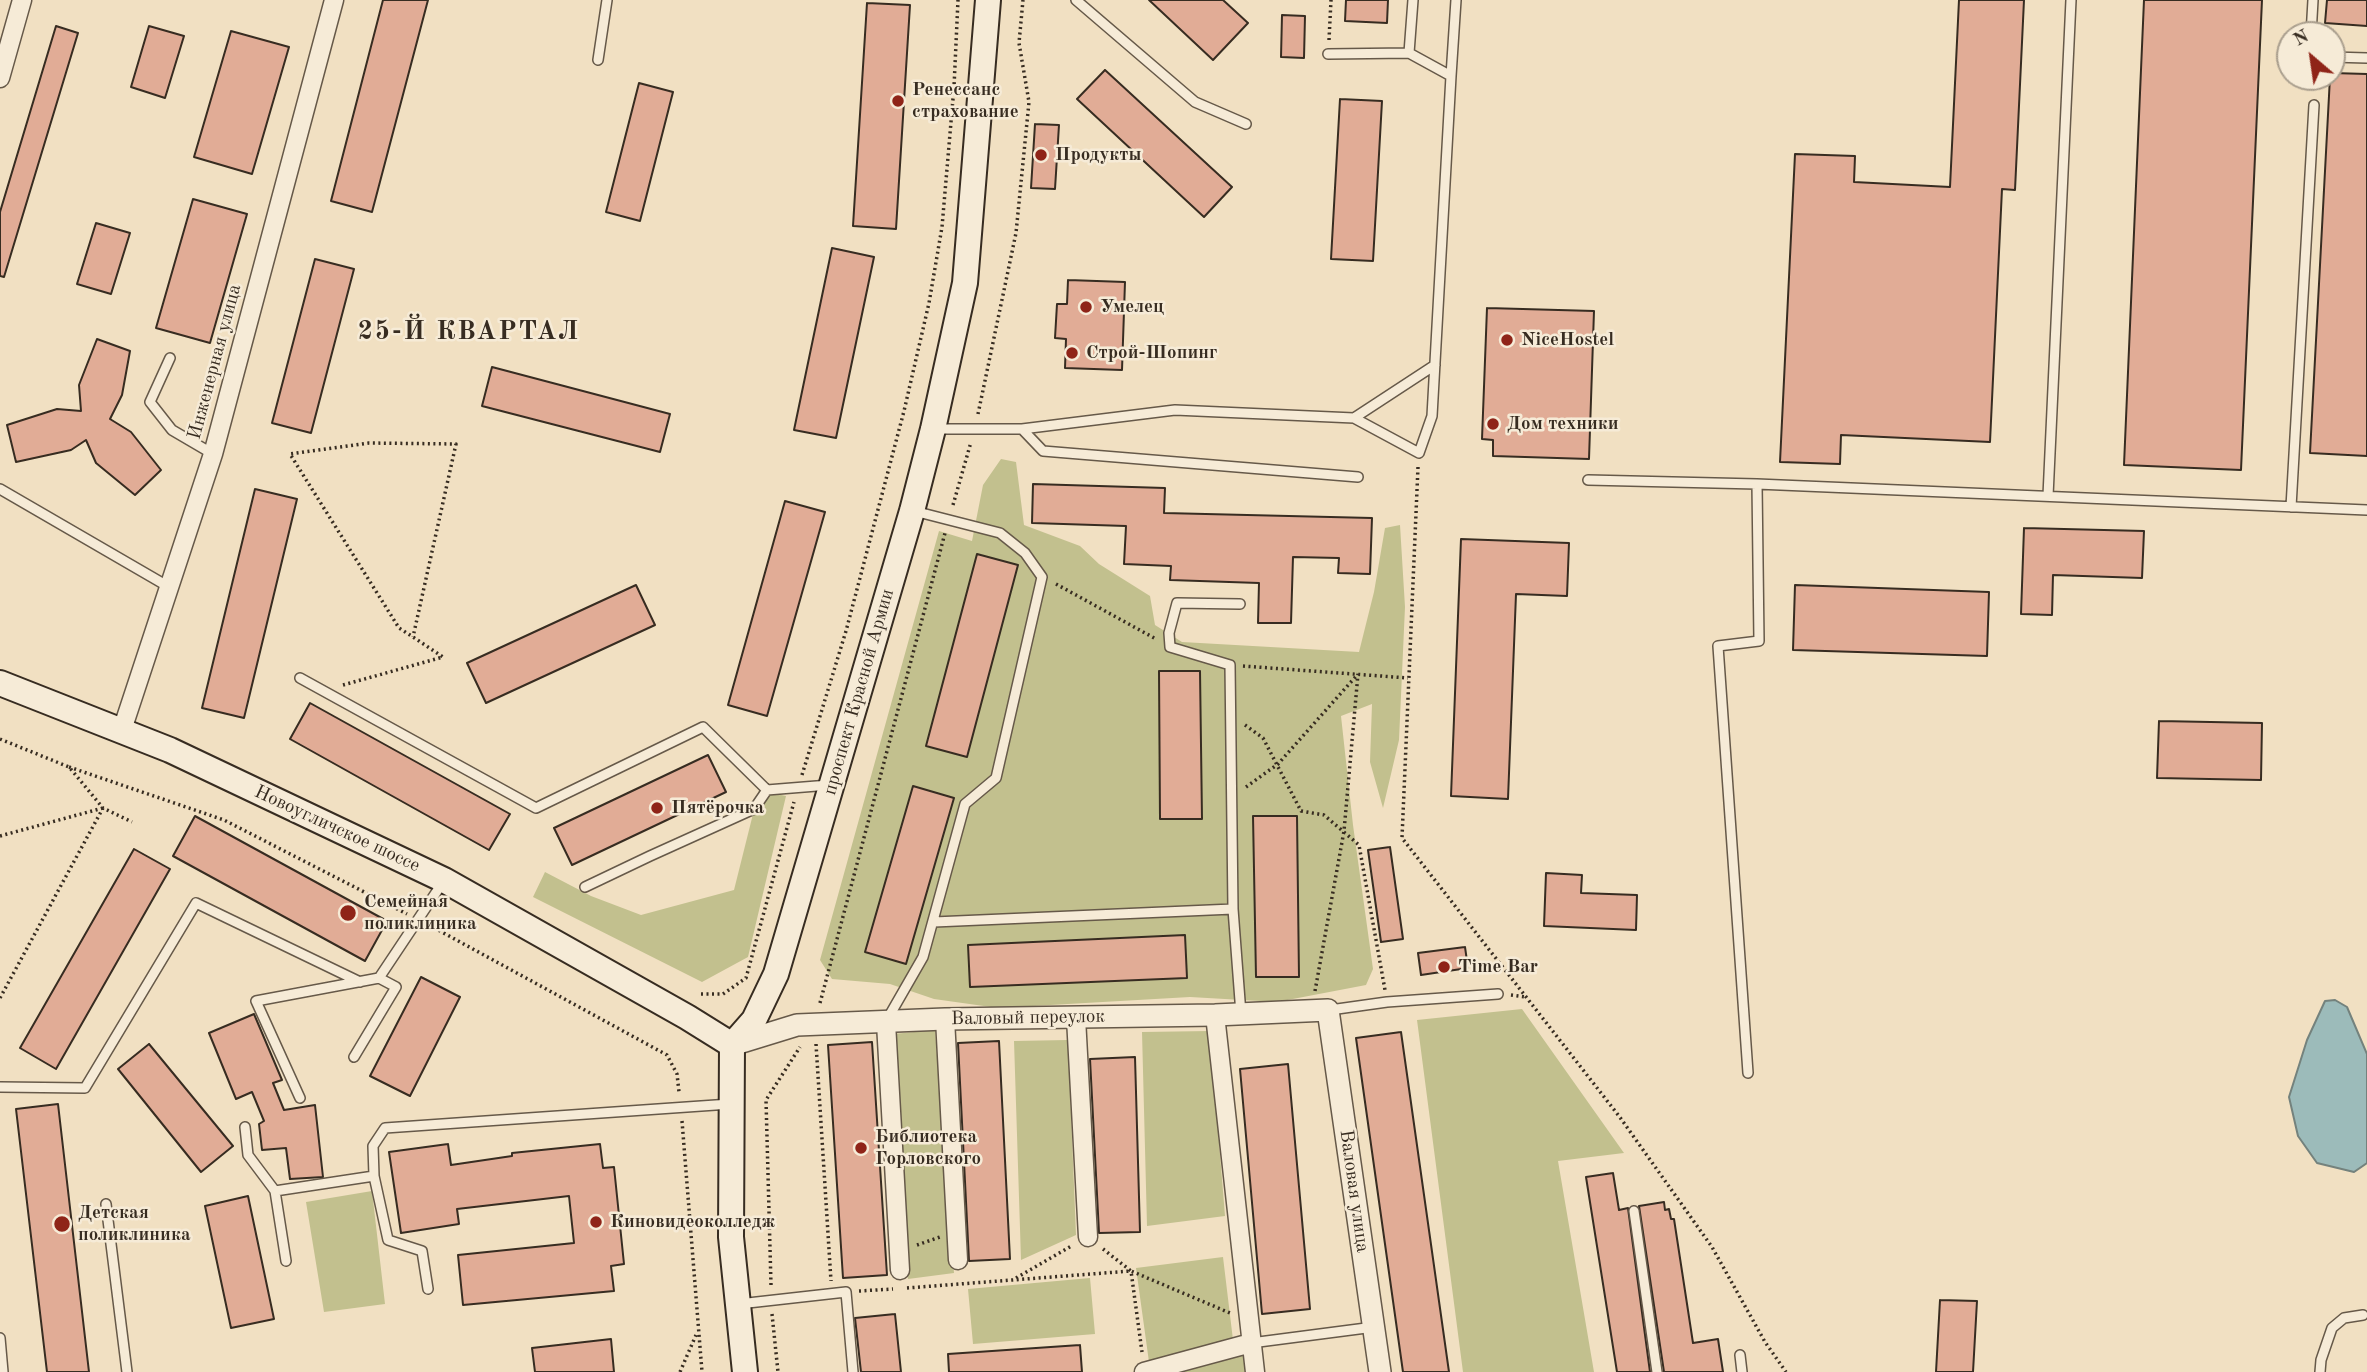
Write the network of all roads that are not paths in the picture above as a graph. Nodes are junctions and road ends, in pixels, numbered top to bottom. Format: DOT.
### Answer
graph roads {
  1 [pos="22,0"];
  2 [pos="334,0"];
  3 [pos="607,0"];
  4 [pos="988,0"];
  5 [pos="1076,0"];
  6 [pos="1413,0"];
  7 [pos="1456,0"];
  8 [pos="2071,0"];
  9 [pos="2313,0"];
  10 [pos="2312,21"];
  11 [pos="1409,53"];
  12 [pos="1328,54"];
  13 [pos="2346,57"];
  14 [pos="2367,58"];
  15 [pos="598,60"];
  16 [pos="1451,76"];
  17 [pos="0,78"];
  18 [pos="2314,105"];
  19 [pos="1246,124"];
  20 [pos="170,358"];
  21 [pos="1435,365"];
  22 [pos="1354,418"];
  23 [pos="933,429"];
  24 [pos="1022,429"];
  25 [pos="213,454"];
  26 [pos="1358,477"];
  27 [pos="1588,480"];
  28 [pos="1757,484"];
  29 [pos="0,489"];
  30 [pos="2048,496"];
  31 [pos="2291,507"];
  32 [pos="912,510"];
  33 [pos="2367,510"];
  34 [pos="169,587"];
  35 [pos="1240,604"];
  36 [pos="300,678"];
  37 [pos="0,683"];
  38 [pos="122,730"];
  39 [pos="832,784"];
  40 [pos="767,790"];
  41 [pos="444,880"];
  42 [pos="585,887"];
  43 [pos="1233,909"];
  44 [pos="933,922"];
  45 [pos="379,978"];
  46 [pos="360,982"];
  47 [pos="1498,994"];
  48 [pos="1320,1011"];
  49 [pos="1241,1014"];
  50 [pos="1216,1015"];
  51 [pos="1076,1018"];
  52 [pos="945,1019"];
  53 [pos="886,1023"];
  54 [pos="732,1045"];
  55 [pos="355,1057"];
  56 [pos="1748,1073"];
  57 [pos="0,1087"];
  58 [pos="300,1098"];
  59 [pos="732,1104"];
  60 [pos="245,1127"];
  61 [pos="374,1176"];
  62 [pos="275,1191"];
  63 [pos="106,1205"];
  64 [pos="1634,1211"];
  65 [pos="1088,1237"];
  66 [pos="958,1260"];
  67 [pos="286,1261"];
  68 [pos="900,1261"];
  69 [pos="428,1289"];
  70 [pos="738,1304"];
  71 [pos="2363,1315"];
  72 [pos="1374,1328"];
  73 [pos="0,1338"];
  74 [pos="1251,1343"];
  75 [pos="1740,1355"];
  76 [pos="3,1372"];
  77 [pos="127,1372"];
  78 [pos="745,1372"];
  79 [pos="853,1372"];
  80 [pos="1144,1372"];
  81 [pos="1255,1372"];
  82 [pos="1380,1372"];
  83 [pos="1657,1372"];
  84 [pos="1742,1372"];
  85 [pos="2320,1372"];
  1 -- 17 [label="street"];
  2 -- 25 [label="street, Инженерная улица"];
  3 -- 15 [label="lane"];
  4 -- 23 [label="main road, проспект Красной Армии"];
  5 -- 19 [label="lane"];
  6 -- 11 [label="lane"];
  7 -- 16 [label="lane"];
  8 -- 30 [label="lane"];
  9 -- 10 [label="lane"];
  11 -- 12 [label="lane"];
  11 -- 16 [label="lane"];
  13 -- 14 [label="lane"];
  16 -- 21 [label="lane"];
  18 -- 31 [label="lane"];
  20 -- 25 [label="lane"];
  21 -- 22 [label="lane"];
  21 -- 22 [label="lane"];
  22 -- 24 [label="lane"];
  23 -- 24 [label="lane"];
  23 -- 32 [label="main road, проспект Красной Армии"];
  24 -- 26 [label="lane"];
  25 -- 34 [label="street, Инженерная улица"];
  27 -- 28 [label="lane"];
  28 -- 30 [label="lane"];
  28 -- 56 [label="lane"];
  29 -- 34 [label="lane"];
  30 -- 31 [label="lane"];
  31 -- 33 [label="lane"];
  32 -- 39 [label="main road, проспект Красной Армии"];
  32 -- 44 [label="lane"];
  34 -- 38 [label="street, Инженерная улица"];
  35 -- 43 [label="lane"];
  36 -- 40 [label="lane"];
  37 -- 38 [label="main road, Новоугличское шоссе"];
  38 -- 41 [label="main road, Новоугличское шоссе"];
  39 -- 40 [label="lane"];
  39 -- 54 [label="main road, проспект Красной Армии"];
  40 -- 42 [label="lane"];
  41 -- 45 [label="lane"];
  41 -- 54 [label="main road, Новоугличское шоссе"];
  43 -- 44 [label="lane"];
  43 -- 49 [label="lane"];
  44 -- 53 [label="lane"];
  45 -- 46 [label="lane"];
  45 -- 55 [label="lane"];
  46 -- 57 [label="lane"];
  46 -- 58 [label="lane"];
  47 -- 48 [label="lane"];
  48 -- 49 [label="street, Валовый переулок"];
  48 -- 72 [label="street, Валовая улица"];
  49 -- 50 [label="street, Валовый переулок"];
  50 -- 51 [label="street, Валовый переулок"];
  50 -- 74 [label="street"];
  51 -- 52 [label="street, Валовый переулок"];
  51 -- 65 [label="street"];
  52 -- 53 [label="street, Валовый переулок"];
  52 -- 66 [label="street"];
  53 -- 54 [label="street, Валовый переулок"];
  53 -- 68 [label="street"];
  54 -- 59 [label="main road"];
  59 -- 61 [label="lane"];
  59 -- 70 [label="main road"];
  60 -- 62 [label="lane"];
  61 -- 62 [label="lane"];
  61 -- 69 [label="lane"];
  62 -- 67 [label="lane"];
  63 -- 77 [label="lane"];
  64 -- 83 [label="lane"];
  70 -- 78 [label="main road"];
  70 -- 79 [label="lane"];
  71 -- 85 [label="lane"];
  72 -- 74 [label="lane"];
  72 -- 82 [label="street, Валовая улица"];
  73 -- 76 [label="lane"];
  74 -- 80 [label="street"];
  74 -- 81 [label="street"];
  75 -- 84 [label="lane"];
}
